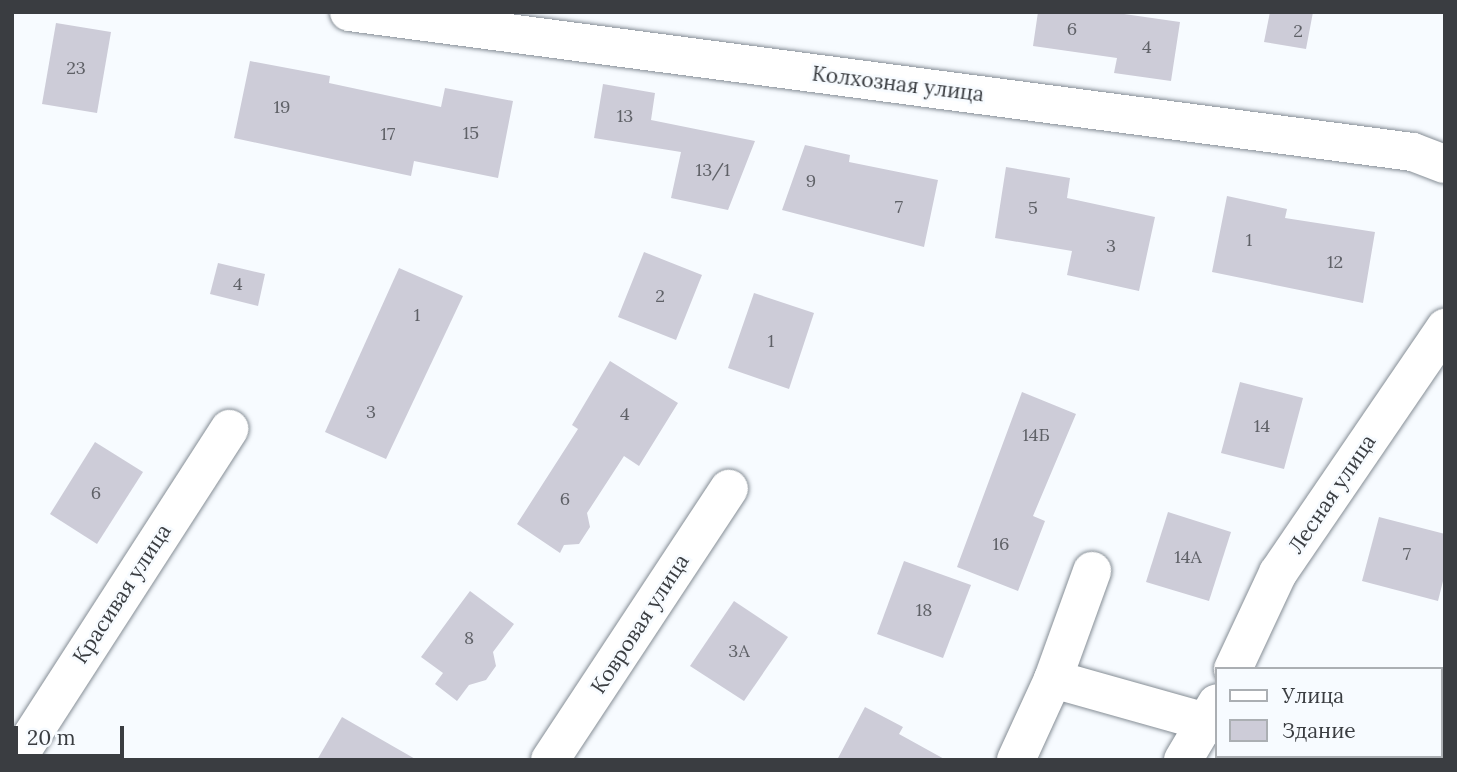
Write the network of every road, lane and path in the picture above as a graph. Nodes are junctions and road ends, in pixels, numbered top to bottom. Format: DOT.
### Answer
graph roads {
  1 [pos="349,12"];
  2 [pos="1445,164"];
  3 [pos="1445,328"];
  4 [pos="229,429"];
  5 [pos="729,489"];
  6 [pos="1092,571"];
  7 [pos="1234,667"];
  8 [pos="1053,679"];
  9 [pos="1214,717"];
  10 [pos="16,760"];
  11 [pos="550,760"];
  12 [pos="1016,760"];
  13 [pos="1183,760"];
  1 -- 2 [label="street, Колхозная улица"];
  3 -- 7 [label="street, Лесная улица"];
  4 -- 10 [label="street, Красивая улица"];
  5 -- 11 [label="street, Ковровая улица"];
  6 -- 8 [label="street"];
  8 -- 9 [label="street"];
  8 -- 12 [label="street"];
  9 -- 13 [label="street"];
}
